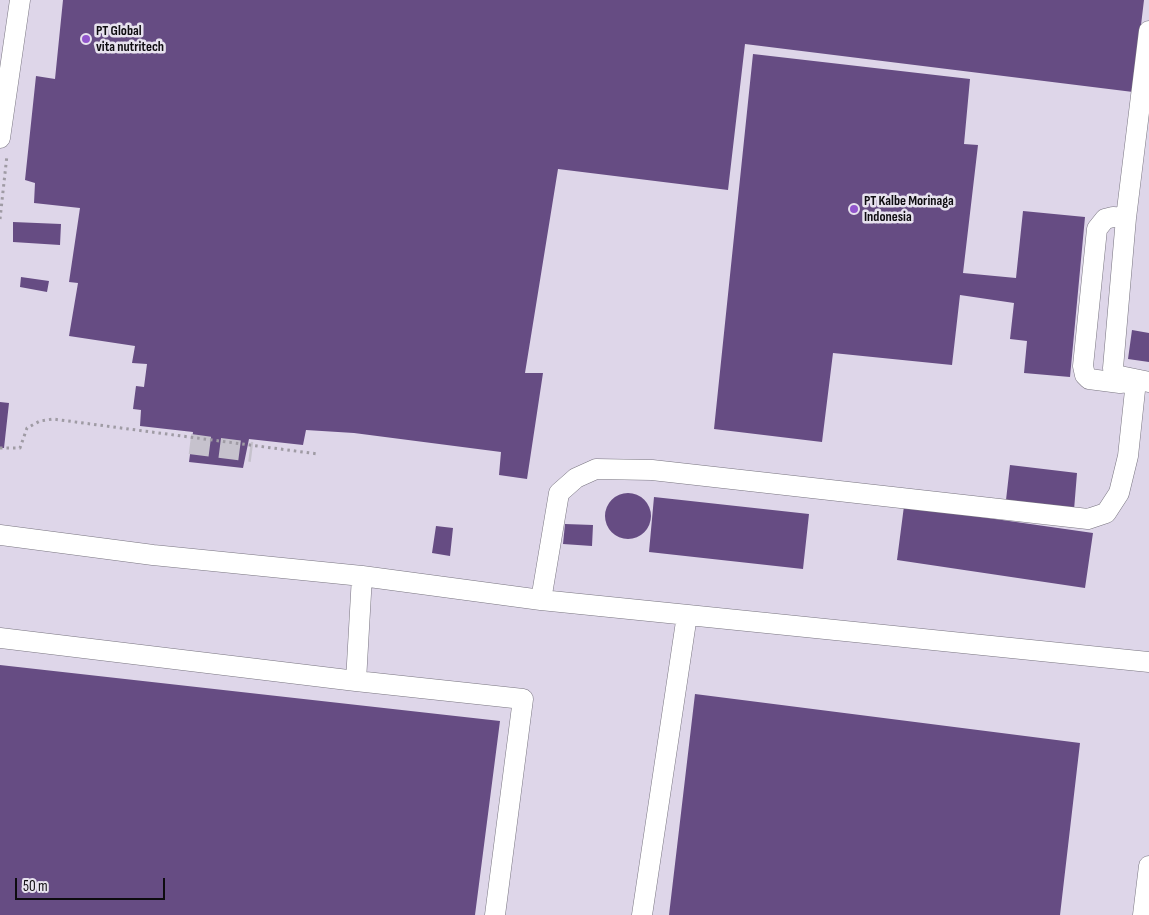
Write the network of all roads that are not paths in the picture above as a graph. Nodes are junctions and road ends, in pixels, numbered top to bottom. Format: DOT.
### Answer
graph roads {
  1 [pos="20,0"];
  2 [pos="1149,31"];
  3 [pos="0,138"];
  4 [pos="1126,218"];
  5 [pos="1142,381"];
  6 [pos="0,535"];
  7 [pos="362,576"];
  8 [pos="541,600"];
  9 [pos="687,615"];
  10 [pos="0,638"];
  11 [pos="1149,662"];
  12 [pos="356,681"];
  13 [pos="1149,866"];
  14 [pos="495,915"];
  15 [pos="642,915"];
  16 [pos="1143,915"];
  1 -- 3 [label="street"];
  2 -- 4 [label="street"];
  4 -- 5 [label="street"];
  4 -- 5 [label="street"];
  5 -- 8 [label="street"];
  6 -- 7 [label="street"];
  7 -- 8 [label="street"];
  7 -- 12 [label="street"];
  8 -- 9 [label="street"];
  9 -- 11 [label="street"];
  9 -- 15 [label="street"];
  10 -- 12 [label="street"];
  12 -- 14 [label="street"];
  13 -- 16 [label="street"];
}
